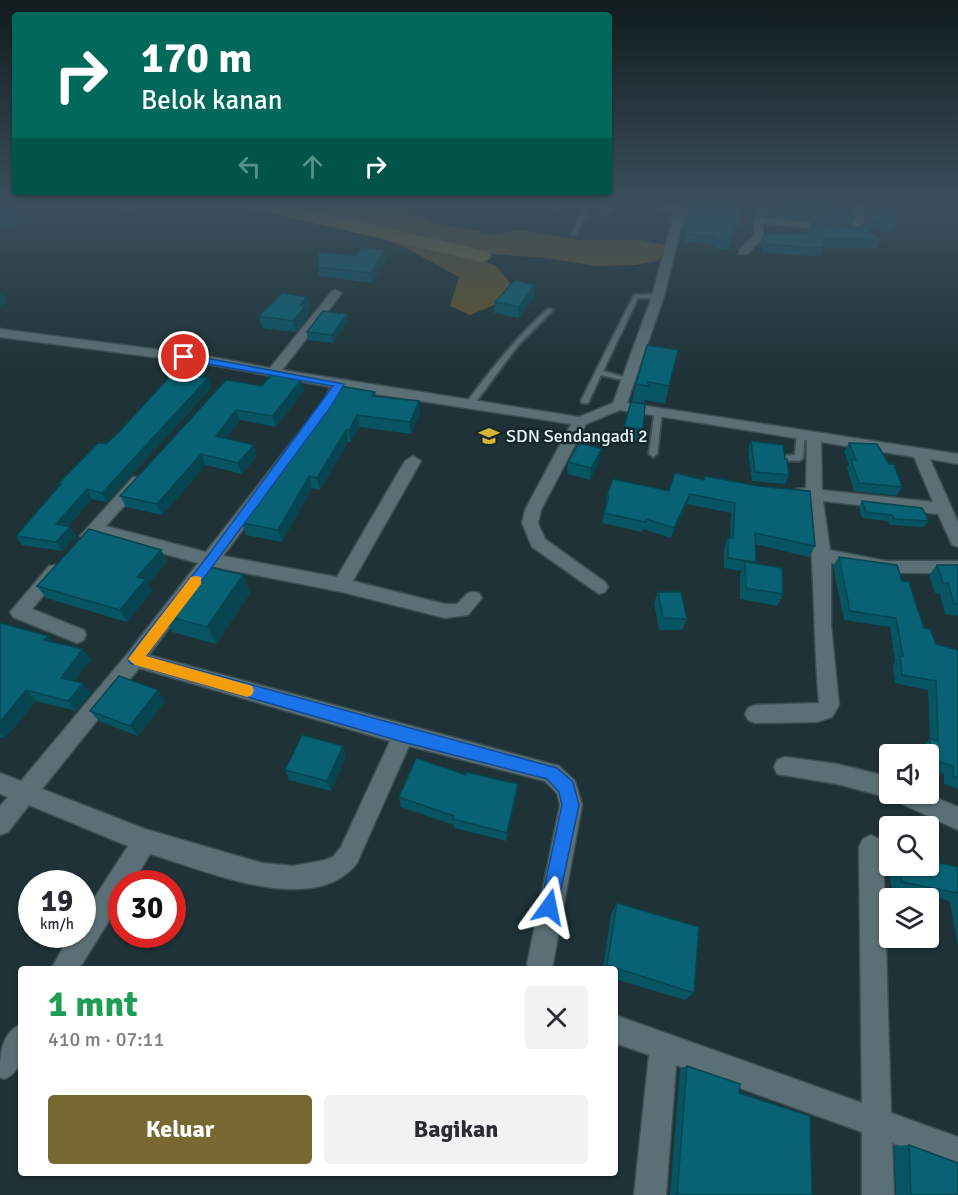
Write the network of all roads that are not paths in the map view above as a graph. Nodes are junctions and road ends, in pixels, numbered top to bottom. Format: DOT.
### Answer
graph roads {
  1 [pos="667,260"];
  2 [pos="336,292"];
  3 [pos="658,296"];
  4 [pos="550,310"];
  5 [pos="0,333"];
  6 [pos="274,371"];
  7 [pos="598,372"];
  8 [pos="627,379"];
  9 [pos="339,384"];
  10 [pos="585,401"];
  11 [pos="469,405"];
  12 [pos="619,406"];
  13 [pos="658,412"];
  14 [pos="580,421"];
  15 [pos="807,434"];
  16 [pos="919,451"];
  17 [pos="654,454"];
  18 [pos="785,458"];
  19 [pos="958,459"];
  20 [pos="413,461"];
  21 [pos="148,469"];
  22 [pos="791,492"];
  23 [pos="814,495"];
  24 [pos="944,509"];
  25 [pos="94,529"];
  26 [pos="958,541"];
  27 [pos="78,546"];
  28 [pos="822,554"];
  29 [pos="212,560"];
  30 [pos="63,563"];
  31 [pos="958,567"];
  32 [pos="342,585"];
  33 [pos="599,587"];
  34 [pos="473,598"];
  35 [pos="76,635"];
  36 [pos="135,659"];
  37 [pos="755,714"];
  38 [pos="403,735"];
  39 [pos="785,767"];
  40 [pos="0,783"];
  41 [pos="879,785"];
  42 [pos="26,793"];
  43 [pos="926,804"];
  44 [pos="958,819"];
  45 [pos="0,824"];
  46 [pos="145,841"];
  47 [pos="871,847"];
  48 [pos="66,966"];
  49 [pos="540,966"];
  50 [pos="618,1030"];
  51 [pos="18,1043"];
  52 [pos="664,1045"];
  53 [pos="4,1065"];
  54 [pos="878,1122"];
  55 [pos="958,1152"];
  56 [pos="650,1195"];
  57 [pos="878,1195"];
  1 -- 3 [label="street"];
  2 -- 6 [label="street"];
  3 -- 7 [label="lane"];
  3 -- 8 [label="street"];
  4 -- 11 [label="lane"];
  5 -- 6 [label="street"];
  6 -- 9 [label="street"];
  7 -- 8 [label="lane"];
  7 -- 10 [label="lane"];
  8 -- 12 [label="street"];
  9 -- 11 [label="street"];
  9 -- 29 [label="street"];
  11 -- 14 [label="street"];
  12 -- 13 [label="street"];
  12 -- 14 [label="street"];
  13 -- 15 [label="street"];
  13 -- 17 [label="lane"];
  14 -- 33 [label="street"];
  15 -- 16 [label="street"];
  15 -- 18 [label="lane"];
  15 -- 23 [label="street"];
  16 -- 19 [label="street"];
  16 -- 24 [label="street"];
  20 -- 32 [label="street"];
  21 -- 25 [label="street"];
  22 -- 23 [label="street"];
  23 -- 24 [label="street"];
  23 -- 28 [label="street"];
  24 -- 26 [label="street"];
  25 -- 27 [label="street"];
  25 -- 29 [label="street"];
  28 -- 31 [label="street"];
  28 -- 37 [label="street"];
  29 -- 32 [label="street"];
  29 -- 36 [label="street"];
  30 -- 35 [label="street"];
  32 -- 34 [label="street"];
  36 -- 38 [label="street"];
  36 -- 42 [label="street"];
  38 -- 46 [label="street"];
  38 -- 49 [label="street"];
  39 -- 41 [label="street"];
  40 -- 42 [label="street"];
  42 -- 45 [label="street"];
  42 -- 46 [label="street"];
  43 -- 44 [label="street"];
  46 -- 48 [label="street"];
  47 -- 54 [label="street"];
  50 -- 52 [label="street"];
  51 -- 53 [label="street"];
  52 -- 54 [label="street"];
  52 -- 56 [label="street"];
  54 -- 55 [label="street"];
  54 -- 57 [label="street"];
}
